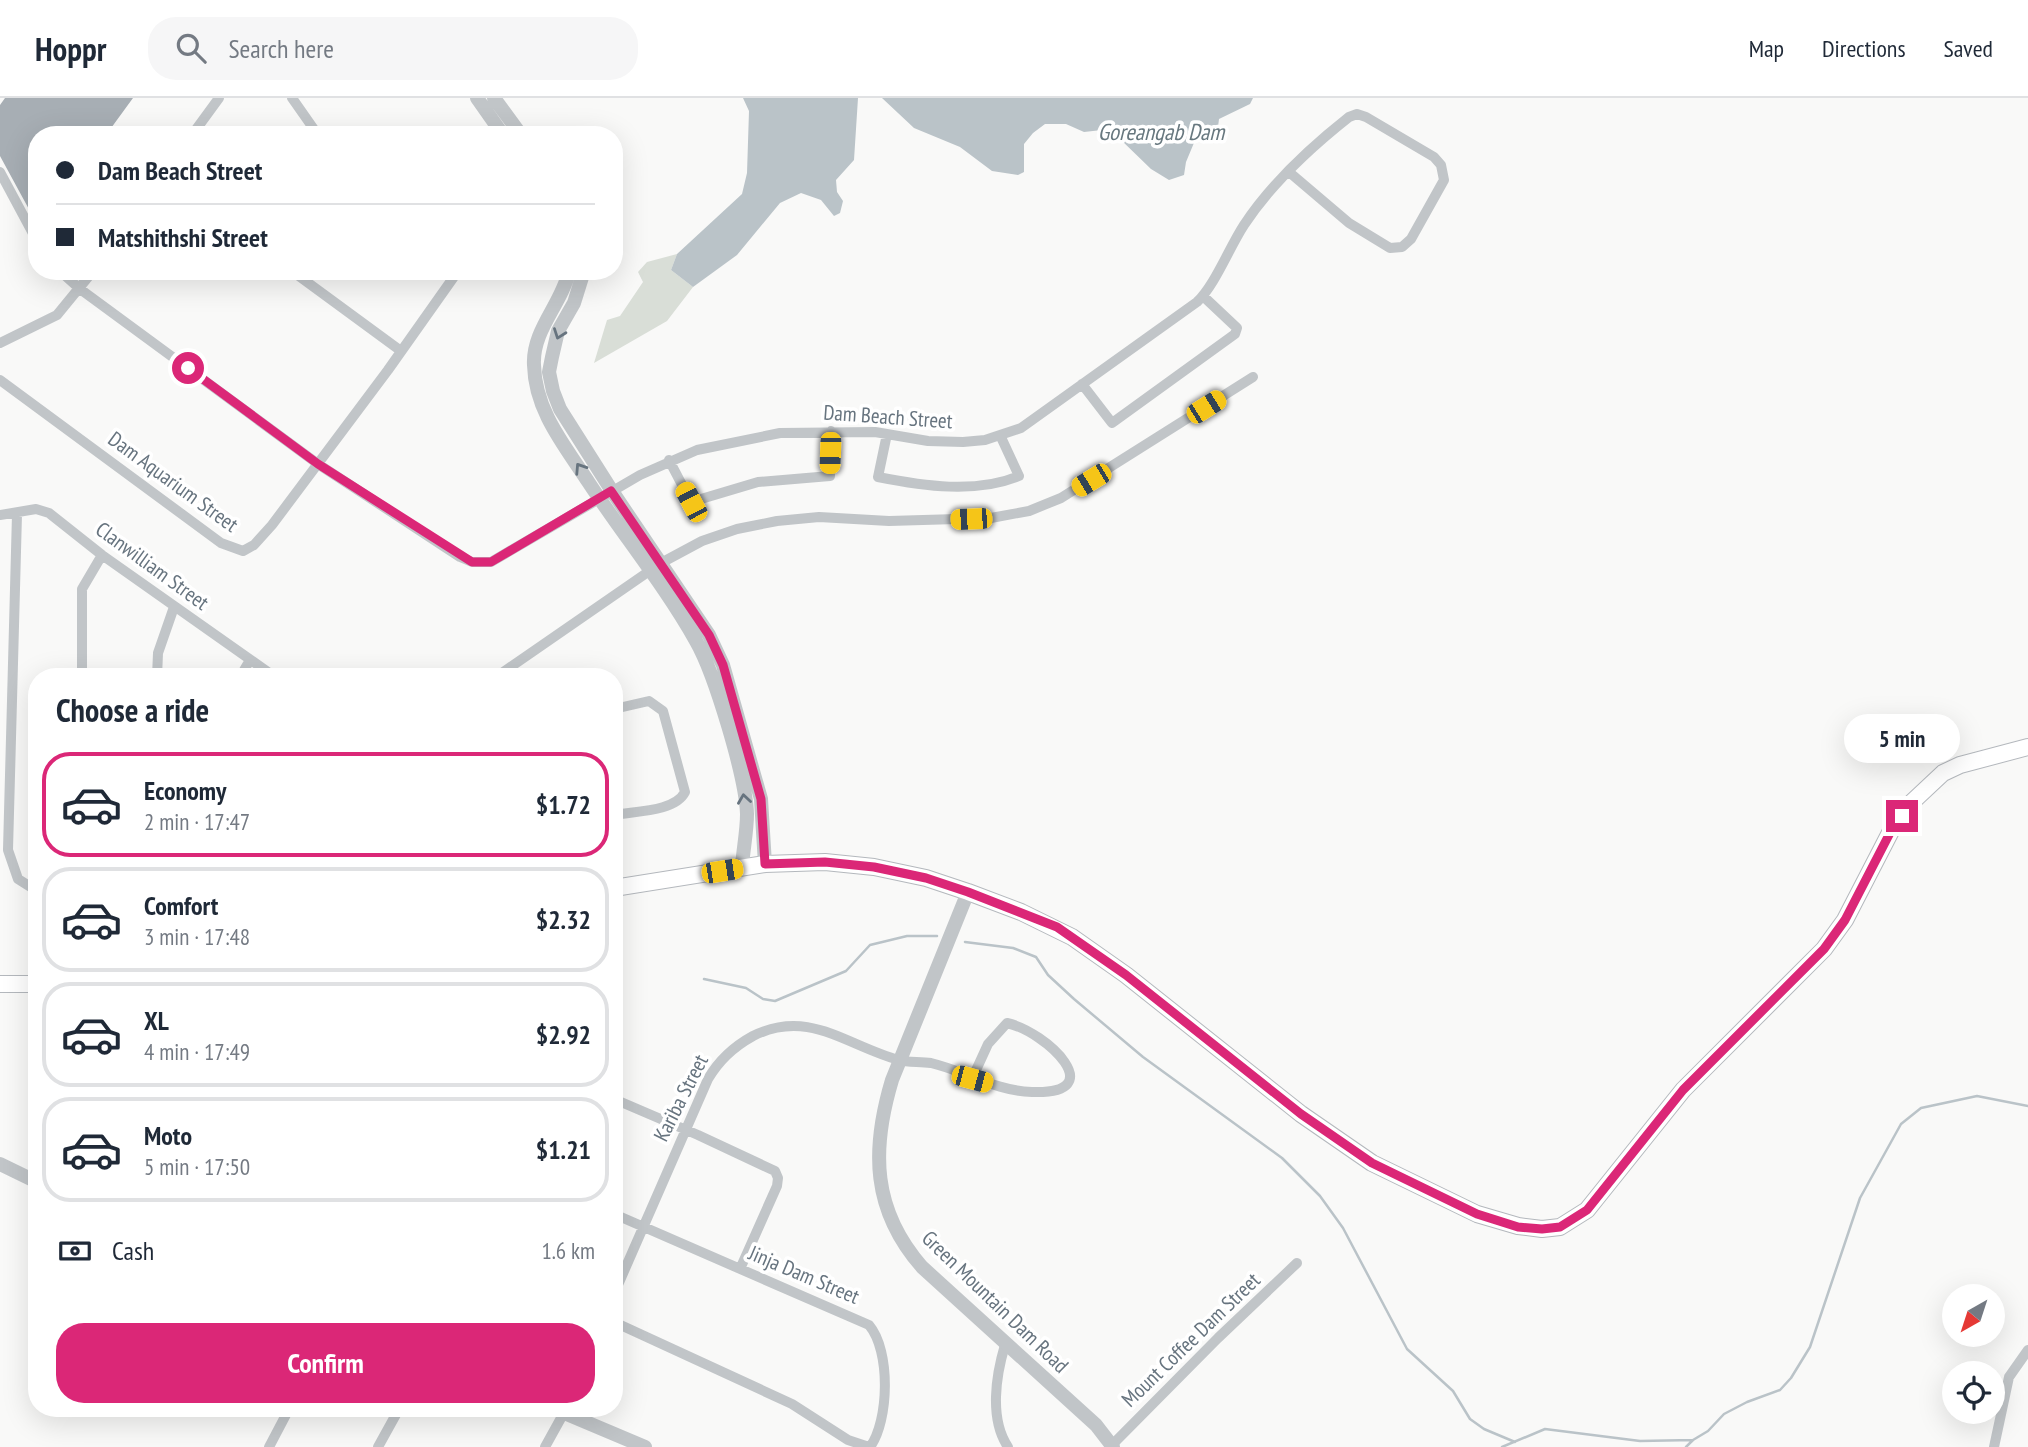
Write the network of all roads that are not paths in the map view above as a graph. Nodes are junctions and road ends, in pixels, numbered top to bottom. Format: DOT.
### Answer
graph roads {
  1 [pos="219,98"];
  2 [pos="292,98"];
  3 [pos="477,98"];
  4 [pos="494,98"];
  5 [pos="199,126"];
  6 [pos="312,126"];
  7 [pos="497,126"];
  8 [pos="514,126"];
  9 [pos="0,172"];
  10 [pos="1289,172"];
  11 [pos="12,197"];
  12 [pos="0,203"];
  13 [pos="28,225"];
  14 [pos="70,280"];
  15 [pos="86,280"];
  16 [pos="304,280"];
  17 [pos="452,280"];
  18 [pos="566,280"];
  19 [pos="581,280"];
  20 [pos="80,289"];
  21 [pos="1203,296"];
  22 [pos="0,343"];
  23 [pos="401,351"];
  24 [pos="1253,377"];
  25 [pos="0,380"];
  26 [pos="1082,384"];
  27 [pos="831,431"];
  28 [pos="887,434"];
  29 [pos="1000,435"];
  30 [pos="669,460"];
  31 [pos="318,464"];
  32 [pos="606,495"];
  33 [pos="17,514"];
  34 [pos="0,516"];
  35 [pos="102,555"];
  36 [pos="655,567"];
  37 [pos="174,607"];
  38 [pos="250,660"];
  39 [pos="82,668"];
  40 [pos="157,668"];
  41 [pos="245,668"];
  42 [pos="262,668"];
  43 [pos="509,668"];
  44 [pos="623,707"];
  45 [pos="2028,747"];
  46 [pos="623,813"];
  47 [pos="765,864"];
  48 [pos="742,867"];
  49 [pos="28,885"];
  50 [pos="623,887"];
  51 [pos="968,892"];
  52 [pos="0,984"];
  53 [pos="28,984"];
  54 [pos="900,1061"];
  55 [pos="972,1079"];
  56 [pos="623,1103"];
  57 [pos="684,1130"];
  58 [pos="0,1164"];
  59 [pos="28,1178"];
  60 [pos="623,1218"];
  61 [pos="645,1227"];
  62 [pos="1297,1263"];
  63 [pos="740,1269"];
  64 [pos="623,1275"];
  65 [pos="623,1326"];
  66 [pos="1005,1345"];
  67 [pos="2028,1350"];
  68 [pos="285,1417"];
  69 [pos="395,1417"];
  70 [pos="559,1417"];
  71 [pos="578,1417"];
  72 [pos="1112,1446"];
  73 [pos="270,1447"];
  74 [pos="378,1447"];
  75 [pos="545,1447"];
  76 [pos="645,1447"];
  77 [pos="869,1447"];
  78 [pos="1008,1447"];
  79 [pos="1994,1447"];
  1 -- 5 [label="street"];
  2 -- 6 [label="street"];
  3 -- 7 [label="street"];
  4 -- 8 [label="street"];
  9 -- 11 [label="street"];
  10 -- 10 [label="street"];
  10 -- 21 [label="street"];
  11 -- 12 [label="street"];
  11 -- 13 [label="street"];
  14 -- 20 [label="street, Dam Beach Street"];
  15 -- 20 [label="street"];
  16 -- 23 [label="street"];
  17 -- 23 [label="street, Dam Aquarium Street"];
  32 -- 18 [label="street, one-way"];
  19 -- 32 [label="street, one-way"];
  20 -- 22 [label="street"];
  20 -- 31 [label="street, Dam Beach Street"];
  21 -- 26 [label="street, Dam Beach Street"];
  21 -- 26 [label="street"];
  23 -- 31 [label="street, Dam Aquarium Street"];
  24 -- 36 [label="street"];
  25 -- 31 [label="street, Dam Aquarium Street"];
  26 -- 29 [label="street, Dam Beach Street"];
  27 -- 28 [label="street, Dam Beach Street"];
  27 -- 30 [label="street, Dam Beach Street"];
  27 -- 30 [label="street"];
  28 -- 29 [label="street, Dam Beach Street"];
  28 -- 29 [label="street"];
  30 -- 32 [label="street, Dam Beach Street"];
  31 -- 32 [label="street, Dam Beach Street"];
  32 -- 36 [label="street"];
  33 -- 34 [label="street, Clanwilliam Street"];
  33 -- 35 [label="street, Clanwilliam Street"];
  33 -- 49 [label="street"];
  35 -- 37 [label="street, Clanwilliam Street"];
  35 -- 39 [label="street"];
  36 -- 43 [label="street"];
  36 -- 47 [label="street"];
  48 -- 36 [label="street, one-way"];
  37 -- 38 [label="street, Clanwilliam Street"];
  37 -- 40 [label="street"];
  38 -- 41 [label="street"];
  38 -- 42 [label="street, Clanwilliam Street"];
  44 -- 46 [label="street"];
  45 -- 51 [label="main road"];
  47 -- 48 [label="main road"];
  47 -- 51 [label="main road"];
  48 -- 50 [label="main road"];
  51 -- 54 [label="street, Green Mountain Dam Road"];
  52 -- 53 [label="main road"];
  54 -- 55 [label="street, Kariba Street"];
  54 -- 57 [label="street, Kariba Street"];
  54 -- 66 [label="street, Green Mountain Dam Road"];
  55 -- 55 [label="street, Kariba Street"];
  56 -- 57 [label="street"];
  57 -- 61 [label="street, Kariba Street"];
  57 -- 63 [label="street"];
  58 -- 59 [label="street"];
  60 -- 61 [label="street, Jinja Dam Street"];
  61 -- 63 [label="street, Jinja Dam Street"];
  61 -- 64 [label="street, Kariba Street"];
  62 -- 72 [label="street, Mount Coffee Dam Street"];
  63 -- 77 [label="street, Jinja Dam Street"];
  65 -- 77 [label="street, Jinja Dam Street"];
  66 -- 72 [label="street, Green Mountain Dam Road"];
  66 -- 78 [label="street"];
  67 -- 79 [label="street"];
  68 -- 73 [label="street"];
  69 -- 74 [label="street"];
  70 -- 75 [label="street"];
  71 -- 76 [label="street"];
}
